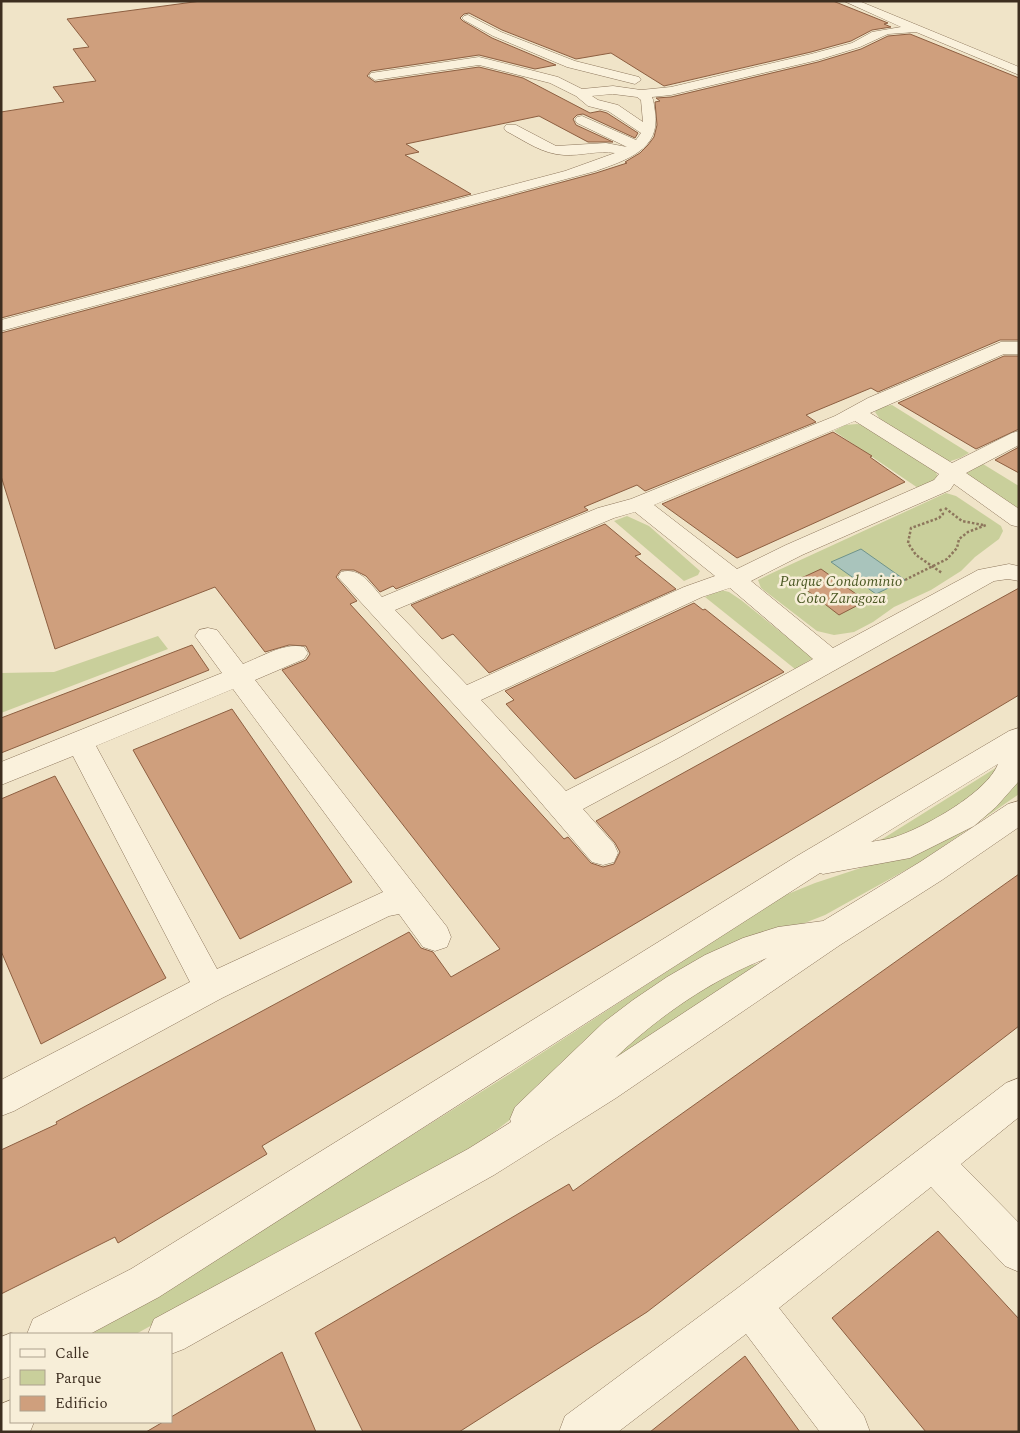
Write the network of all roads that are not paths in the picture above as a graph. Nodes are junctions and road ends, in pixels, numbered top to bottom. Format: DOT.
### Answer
graph roads {
  1 [pos="849,1"];
  2 [pos="468,18"];
  3 [pos="917,29"];
  4 [pos="1019,71"];
  5 [pos="375,76"];
  6 [pos="661,92"];
  7 [pos="580,93"];
  8 [pos="641,94"];
  9 [pos="602,104"];
  10 [pos="582,120"];
  11 [pos="511,128"];
  12 [pos="649,132"];
  13 [pos="633,150"];
  14 [pos="1,326"];
  15 [pos="1019,348"];
  16 [pos="856,414"];
  17 [pos="1019,437"];
  18 [pos="951,472"];
  19 [pos="639,504"];
  20 [pos="1019,520"];
  21 [pos="1019,574"];
  22 [pos="350,577"];
  23 [pos="734,579"];
  24 [pos="378,608"];
  25 [pos="208,636"];
  26 [pos="295,653"];
  27 [pos="832,661"];
  28 [pos="240,676"];
  29 [pos="463,698"];
  30 [pos="1019,738"];
  31 [pos="80,742"];
  32 [pos="1019,744"];
  33 [pos="1,774"];
  34 [pos="563,806"];
  35 [pos="1019,812"];
  36 [pos="603,853"];
  37 [pos="808,865"];
  38 [pos="406,899"];
  39 [pos="435,936"];
  40 [pos="210,988"];
  41 [pos="1019,1095"];
  42 [pos="1,1099"];
  43 [pos="934,1162"];
  44 [pos="1019,1252"];
  45 [pos="750,1305"];
  46 [pos="50,1333"];
  47 [pos="172,1333"];
  48 [pos="581,1432"];
  49 [pos="848,1432"];
  1 -- 3 [label="street"];
  2 -- 6 [label="street"];
  3 -- 4 [label="street"];
  3 -- 6 [label="street"];
  5 -- 7 [label="street"];
  6 -- 8 [label="street"];
  7 -- 8 [label="street"];
  7 -- 9 [label="street"];
  8 -- 9 [label="street"];
  8 -- 12 [label="street"];
  9 -- 12 [label="street"];
  10 -- 13 [label="street"];
  11 -- 13 [label="street"];
  12 -- 13 [label="street"];
  13 -- 14 [label="street"];
  15 -- 16 [label="street"];
  16 -- 18 [label="street"];
  16 -- 19 [label="street"];
  17 -- 18 [label="street"];
  18 -- 20 [label="street"];
  18 -- 23 [label="street"];
  19 -- 23 [label="street"];
  19 -- 24 [label="street"];
  21 -- 27 [label="street"];
  22 -- 24 [label="street"];
  23 -- 27 [label="street"];
  23 -- 29 [label="street"];
  24 -- 29 [label="street"];
  25 -- 28 [label="street"];
  26 -- 28 [label="street"];
  27 -- 34 [label="street"];
  28 -- 31 [label="street"];
  28 -- 38 [label="street"];
  29 -- 34 [label="street"];
  30 -- 37 [label="street"];
  31 -- 33 [label="street"];
  31 -- 40 [label="street"];
  32 -- 37 [label="street"];
  34 -- 36 [label="street"];
  35 -- 47 [label="street"];
  37 -- 46 [label="street"];
  38 -- 39 [label="street"];
  38 -- 40 [label="street"];
  40 -- 42 [label="street"];
  41 -- 43 [label="street"];
  43 -- 44 [label="street"];
  43 -- 45 [label="street"];
  45 -- 48 [label="street"];
  45 -- 49 [label="street"];
}
